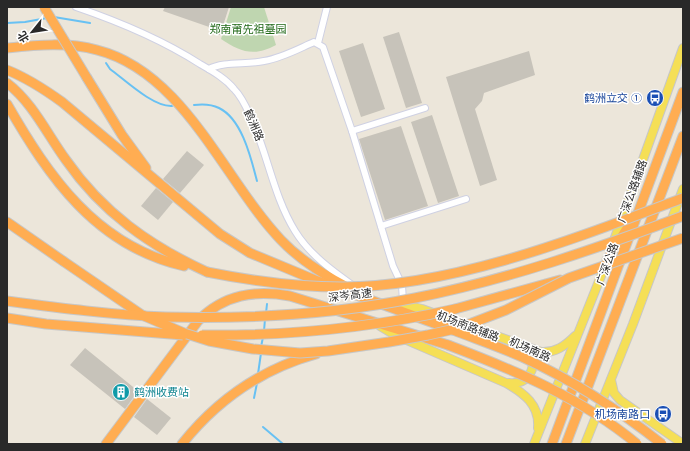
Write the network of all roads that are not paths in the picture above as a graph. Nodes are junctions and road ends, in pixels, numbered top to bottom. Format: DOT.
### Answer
graph roads {
  1 [pos="44,7"];
  2 [pos="76,7"];
  3 [pos="327,7"];
  4 [pos="318,43"];
  5 [pos="7,48"];
  6 [pos="683,48"];
  7 [pos="209,69"];
  8 [pos="7,70"];
  9 [pos="7,83"];
  10 [pos="683,92"];
  11 [pos="7,104"];
  12 [pos="425,108"];
  13 [pos="352,132"];
  14 [pos="683,136"];
  15 [pos="158,183"];
  16 [pos="683,189"];
  17 [pos="683,198"];
  18 [pos="466,199"];
  19 [pos="642,204"];
  20 [pos="683,216"];
  21 [pos="7,222"];
  22 [pos="381,226"];
  23 [pos="683,238"];
  24 [pos="607,260"];
  25 [pos="207,272"];
  26 [pos="570,278"];
  27 [pos="7,301"];
  28 [pos="375,301"];
  29 [pos="403,304"];
  30 [pos="7,318"];
  31 [pos="370,321"];
  32 [pos="577,334"];
  33 [pos="523,346"];
  34 [pos="328,351"];
  35 [pos="611,378"];
  36 [pos="506,383"];
  37 [pos="538,434"];
  38 [pos="106,444"];
  39 [pos="182,444"];
  40 [pos="534,444"];
  41 [pos="552,444"];
  42 [pos="566,444"];
  43 [pos="585,444"];
  44 [pos="637,444"];
  45 [pos="658,444"];
  46 [pos="662,444"];
  47 [pos="682,444"];
  1 -- 15 [label="highway, bridge"];
  2 -- 7 [label="street, 鹤洲路"];
  3 -- 4 [label="street"];
  4 -- 7 [label="street"];
  4 -- 13 [label="street"];
  5 -- 28 [label="highway"];
  6 -- 24 [label="main road, 广深公路辅路"];
  7 -- 28 [label="street, 鹤洲路"];
  8 -- 15 [label="highway"];
  9 -- 25 [label="highway"];
  10 -- 19 [label="highway, 广深公路"];
  11 -- 25 [label="highway"];
  12 -- 13 [label="street"];
  13 -- 22 [label="street"];
  14 -- 42 [label="highway"];
  15 -- 28 [label="highway"];
  16 -- 35 [label="main road"];
  17 -- 25 [label="highway, bridge"];
  18 -- 22 [label="street"];
  19 -- 24 [label="highway"];
  19 -- 41 [label="highway, 广深公路"];
  20 -- 27 [label="highway, 深岑高速, bridge"];
  21 -- 34 [label="highway, bridge"];
  22 -- 29 [label="street"];
  23 -- 26 [label="highway, bridge"];
  24 -- 32 [label="main road, 广深公路辅路"];
  26 -- 30 [label="highway, bridge"];
  26 -- 34 [label="highway, bridge"];
  28 -- 29 [label="main road, 机场南路辅路"];
  28 -- 46 [label="highway, 机场南路, bridge"];
  29 -- 33 [label="main road, 机场南路辅路"];
  31 -- 36 [label="main road"];
  31 -- 38 [label="highway"];
  31 -- 44 [label="highway, bridge"];
  32 -- 33 [label="main road, 机场南路辅路"];
  32 -- 37 [label="main road, 广深公路辅路"];
  33 -- 36 [label="main road"];
  34 -- 39 [label="highway, bridge"];
  35 -- 43 [label="main road"];
  35 -- 47 [label="main road"];
  36 -- 37 [label="main road"];
  37 -- 40 [label="main road, 广深公路辅路"];
  45 -- 47 [label="main road"];
}
